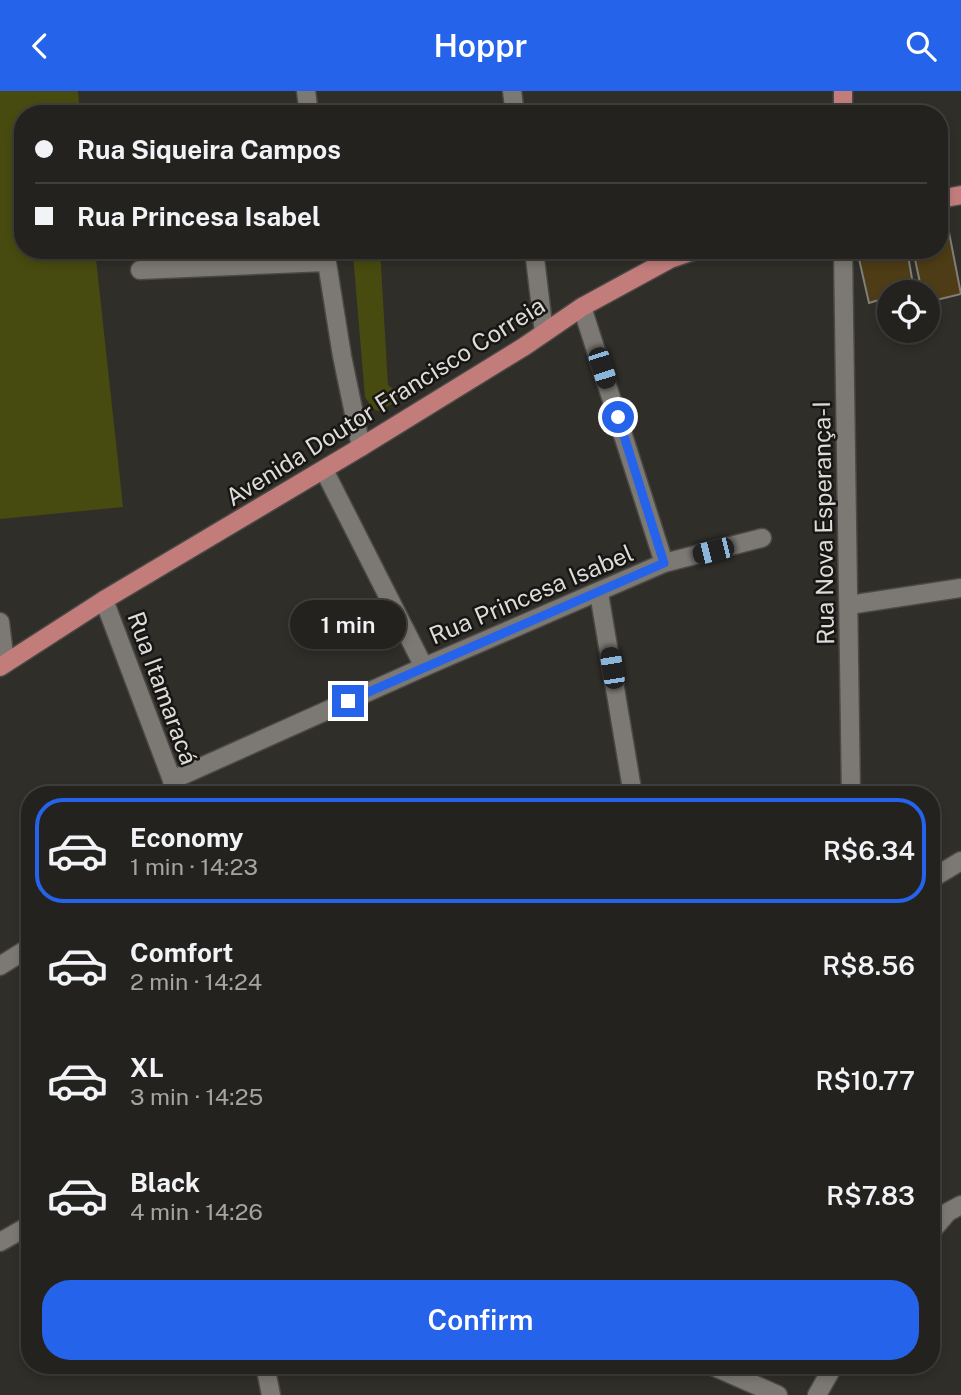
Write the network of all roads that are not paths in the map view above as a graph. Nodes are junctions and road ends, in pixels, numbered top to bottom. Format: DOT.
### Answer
graph roads {
  1 [pos="286,259"];
  2 [pos="327,259"];
  3 [pos="535,259"];
  4 [pos="670,259"];
  5 [pos="843,259"];
  6 [pos="140,270"];
  7 [pos="582,307"];
  8 [pos="544,333"];
  9 [pos="361,447"];
  10 [pos="324,470"];
  11 [pos="762,538"];
  12 [pos="664,563"];
  13 [pos="961,588"];
  14 [pos="600,593"];
  15 [pos="104,600"];
  16 [pos="849,605"];
  17 [pos="0,622"];
  18 [pos="3,665"];
  19 [pos="424,667"];
  20 [pos="173,786"];
  21 [pos="175,786"];
  22 [pos="632,786"];
  23 [pos="851,786"];
  24 [pos="961,861"];
  25 [pos="940,874"];
  26 [pos="21,953"];
  27 [pos="0,966"];
  28 [pos="21,1230"];
  29 [pos="0,1242"];
  30 [pos="267,1374"];
  31 [pos="730,1374"];
  32 [pos="829,1374"];
  33 [pos="773,1394"];
  34 [pos="271,1395"];
  35 [pos="817,1395"];
  1 -- 6 [label="street"];
  2 -- 9 [label="street"];
  3 -- 8 [label="street"];
  4 -- 7 [label="main road, Avenida Doutor Francisco Correia"];
  5 -- 16 [label="street, Rua Nova Esperança-I"];
  7 -- 8 [label="main road, Avenida Doutor Francisco Correia"];
  7 -- 12 [label="street"];
  8 -- 9 [label="main road, Avenida Doutor Francisco Correia"];
  9 -- 10 [label="main road, Avenida Doutor Francisco Correia"];
  10 -- 15 [label="main road, Avenida Doutor Francisco Correia"];
  10 -- 19 [label="street"];
  11 -- 12 [label="street, Rua Princesa Isabel"];
  12 -- 14 [label="street, Rua Princesa Isabel"];
  13 -- 16 [label="street"];
  14 -- 19 [label="street, Rua Princesa Isabel"];
  14 -- 22 [label="street"];
  15 -- 18 [label="main road, Avenida Doutor Francisco Correia"];
  15 -- 20 [label="street, Rua Itamaracá"];
  16 -- 23 [label="street, Rua Nova Esperança-I"];
  17 -- 18 [label="street"];
  19 -- 21 [label="street, Rua Princesa Isabel"];
  24 -- 25 [label="street"];
  26 -- 27 [label="street"];
  28 -- 29 [label="street"];
  30 -- 34 [label="street"];
  31 -- 33 [label="street"];
  32 -- 35 [label="street"];
}
